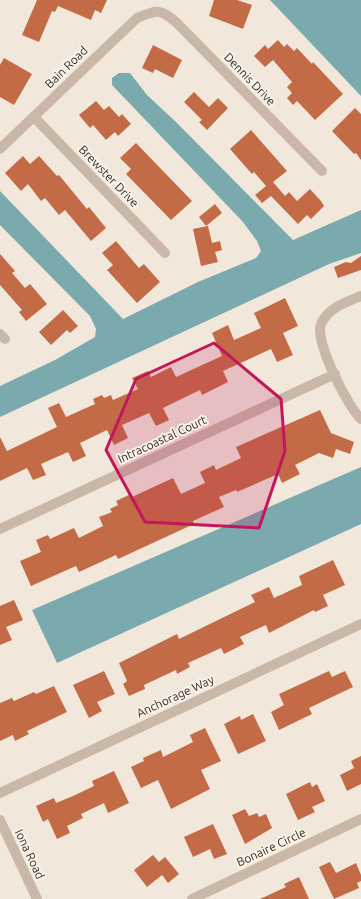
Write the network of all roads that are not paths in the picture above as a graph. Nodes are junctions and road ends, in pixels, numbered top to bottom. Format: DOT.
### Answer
graph roads {
  1 [pos="155,11"];
  2 [pos="34,116"];
  3 [pos="0,149"];
  4 [pos="322,171"];
  5 [pos="165,253"];
  6 [pos="361,296"];
  7 [pos="335,374"];
  8 [pos="361,419"];
  9 [pos="0,529"];
  10 [pos="361,624"];
  11 [pos="0,793"];
  12 [pos="361,819"];
  13 [pos="0,820"];
  14 [pos="37,899"];
  15 [pos="192,899"];
  1 -- 2 [label="street, Bain Road"];
  1 -- 4 [label="street, Dennis Drive"];
  2 -- 3 [label="street, Bain Road"];
  2 -- 5 [label="street, Brewster Drive"];
  6 -- 7 [label="street"];
  7 -- 8 [label="street"];
  7 -- 9 [label="street, Intracoastal Court"];
  10 -- 11 [label="street, Anchorage Way"];
  12 -- 15 [label="street, Bonaire Circle"];
  13 -- 14 [label="street, Iona Road"];
}
